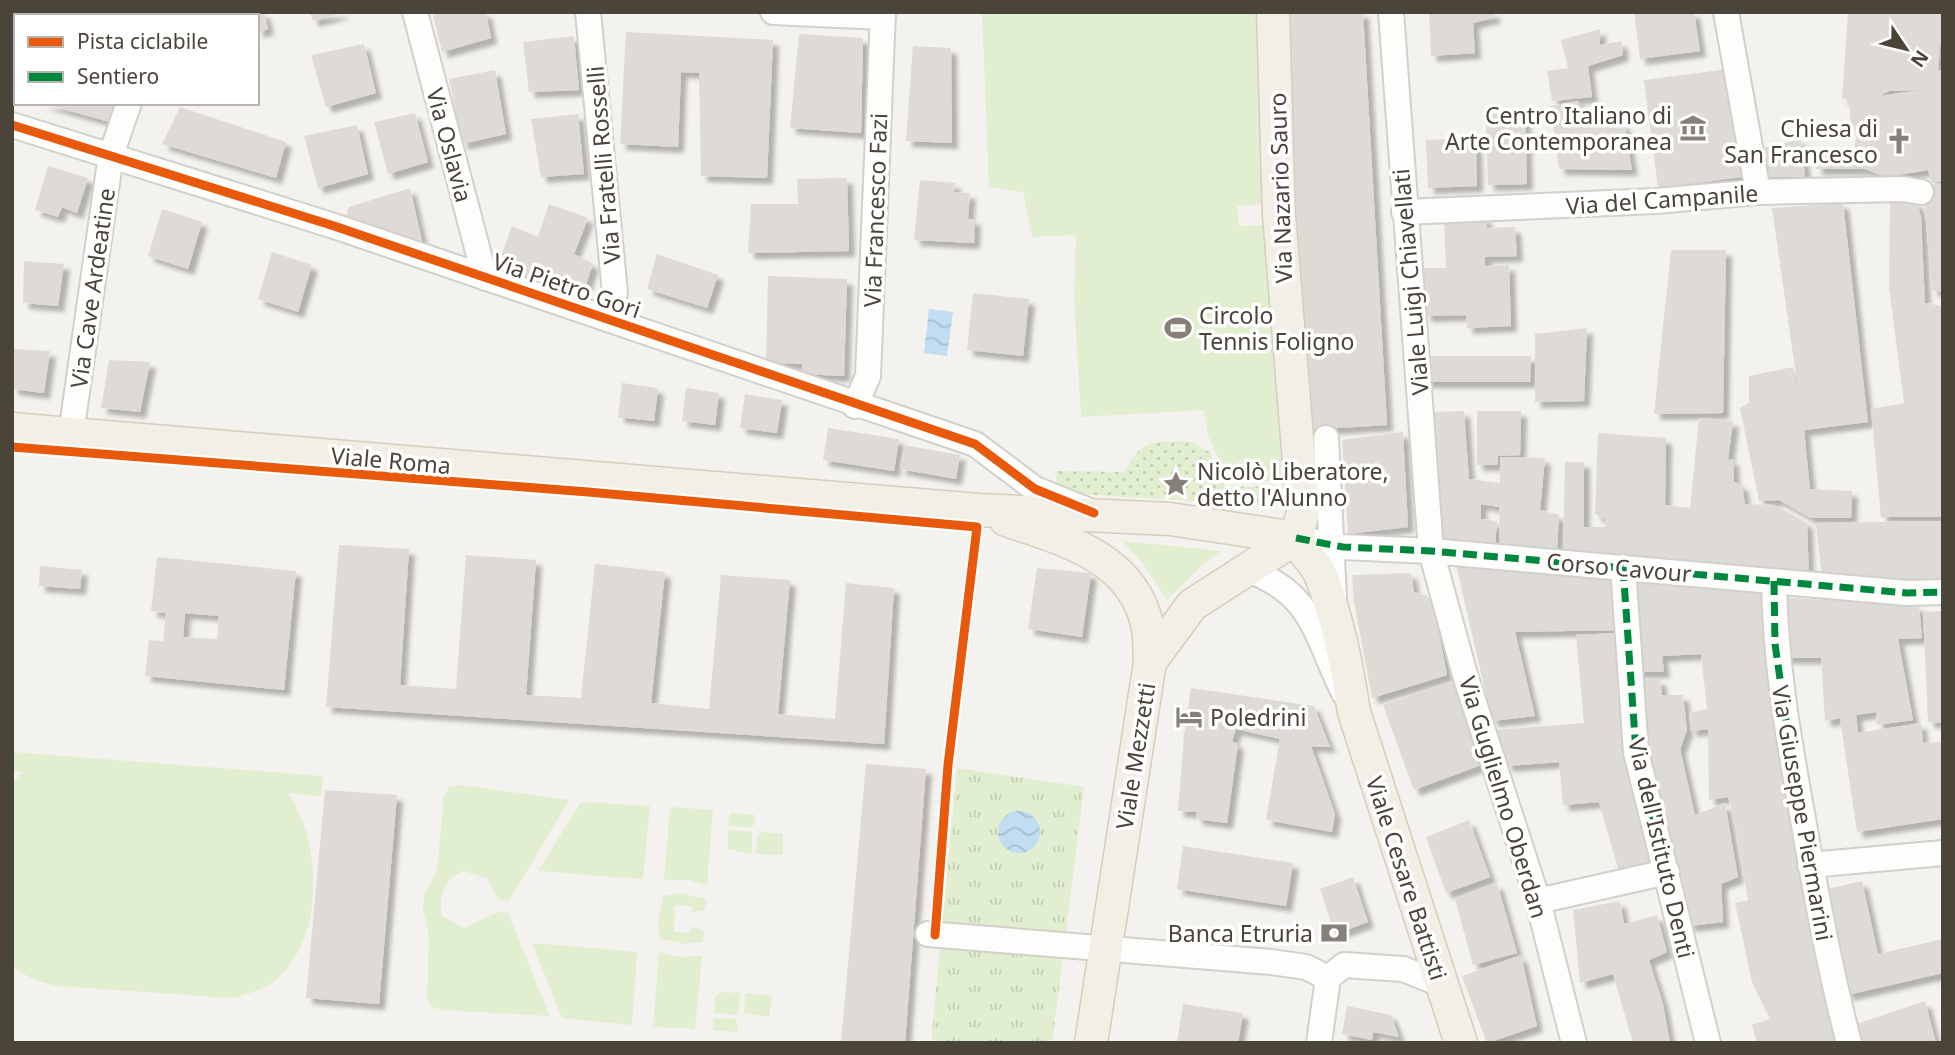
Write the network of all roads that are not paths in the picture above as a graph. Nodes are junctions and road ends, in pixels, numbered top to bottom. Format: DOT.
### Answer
graph roads {
  1 [pos="415,12"];
  2 [pos="588,12"];
  3 [pos="773,12"];
  4 [pos="1273,12"];
  5 [pos="1391,12"];
  6 [pos="1727,12"];
  7 [pos="883,15"];
  8 [pos="128,105"];
  9 [pos="12,125"];
  10 [pos="111,155"];
  11 [pos="1758,192"];
  12 [pos="1921,192"];
  13 [pos="1404,212"];
  14 [pos="485,278"];
  15 [pos="607,317"];
  16 [pos="855,406"];
  17 [pos="12,429"];
  18 [pos="71,434"];
  19 [pos="1326,438"];
  20 [pos="979,510"];
  21 [pos="1094,513"];
  22 [pos="1296,538"];
  23 [pos="1331,545"];
  24 [pos="1431,551"];
  25 [pos="1623,567"];
  26 [pos="1245,569"];
  27 [pos="1774,581"];
  28 [pos="1943,592"];
  29 [pos="1335,623"];
  30 [pos="1150,662"];
  31 [pos="1354,712"];
  32 [pos="1943,853"];
  33 [pos="1811,865"];
  34 [pos="1667,872"];
  35 [pos="1538,901"];
  36 [pos="928,934"];
  37 [pos="1105,948"];
  38 [pos="1328,978"];
  39 [pos="1441,984"];
  40 [pos="1091,1043"];
  41 [pos="1319,1043"];
  42 [pos="1461,1043"];
  43 [pos="1574,1043"];
  44 [pos="1708,1043"];
  45 [pos="1849,1043"];
  1 -- 14 [label="street, Via Oslavia"];
  2 -- 15 [label="street, Via Fratelli Rosselli"];
  3 -- 7 [label="street"];
  4 -- 22 [label="main road, Via Nazario Sauro"];
  5 -- 13 [label="street, Viale Luigi Chiavellati"];
  6 -- 11 [label="street"];
  7 -- 16 [label="street, Via Francesco Fazi"];
  8 -- 10 [label="street, Via Cave Ardeatine"];
  9 -- 10 [label="street, Via Pietro Gori"];
  10 -- 14 [label="street, Via Pietro Gori"];
  10 -- 18 [label="street, Via Cave Ardeatine"];
  11 -- 12 [label="street, Via del Campanile"];
  11 -- 13 [label="street, Via del Campanile"];
  13 -- 24 [label="street, Viale Luigi Chiavellati"];
  14 -- 15 [label="street, Via Pietro Gori"];
  15 -- 16 [label="street, Via Pietro Gori"];
  16 -- 21 [label="street, Via Pietro Gori"];
  17 -- 18 [label="main road, Viale Roma"];
  18 -- 20 [label="main road, Viale Roma"];
  19 -- 23 [label="street"];
  20 -- 21 [label="main road"];
  20 -- 30 [label="main road"];
  21 -- 22 [label="main road"];
  22 -- 23 [label="street, Corso Cavour"];
  22 -- 26 [label="main road, Viale Mezzetti"];
  22 -- 29 [label="main road, Viale Cesare Battisti"];
  23 -- 24 [label="street, Corso Cavour"];
  23 -- 29 [label="street"];
  24 -- 25 [label="street, Corso Cavour"];
  24 -- 35 [label="street, Via Guglielmo Oberdan"];
  25 -- 27 [label="street, Corso Cavour"];
  25 -- 34 [label="street, Via dell'Istituto Denti"];
  26 -- 30 [label="main road, Viale Mezzetti"];
  26 -- 31 [label="street, Viale Cesare Battisti"];
  27 -- 28 [label="street, Corso Cavour"];
  27 -- 33 [label="street, Via Giuseppe Piermarini"];
  29 -- 31 [label="main road, Viale Cesare Battisti"];
  30 -- 37 [label="main road, Viale Mezzetti"];
  31 -- 39 [label="main road, Viale Cesare Battisti"];
  32 -- 33 [label="street"];
  33 -- 45 [label="street, Via Giuseppe Piermarini"];
  34 -- 35 [label="street"];
  34 -- 44 [label="street, Via dell'Istituto Denti"];
  35 -- 43 [label="street, Via Guglielmo Oberdan"];
  36 -- 37 [label="street"];
  37 -- 38 [label="street"];
  37 -- 40 [label="main road, Viale Mezzetti"];
  38 -- 39 [label="street"];
  38 -- 41 [label="street"];
  39 -- 42 [label="main road, Viale Cesare Battisti"];
}
